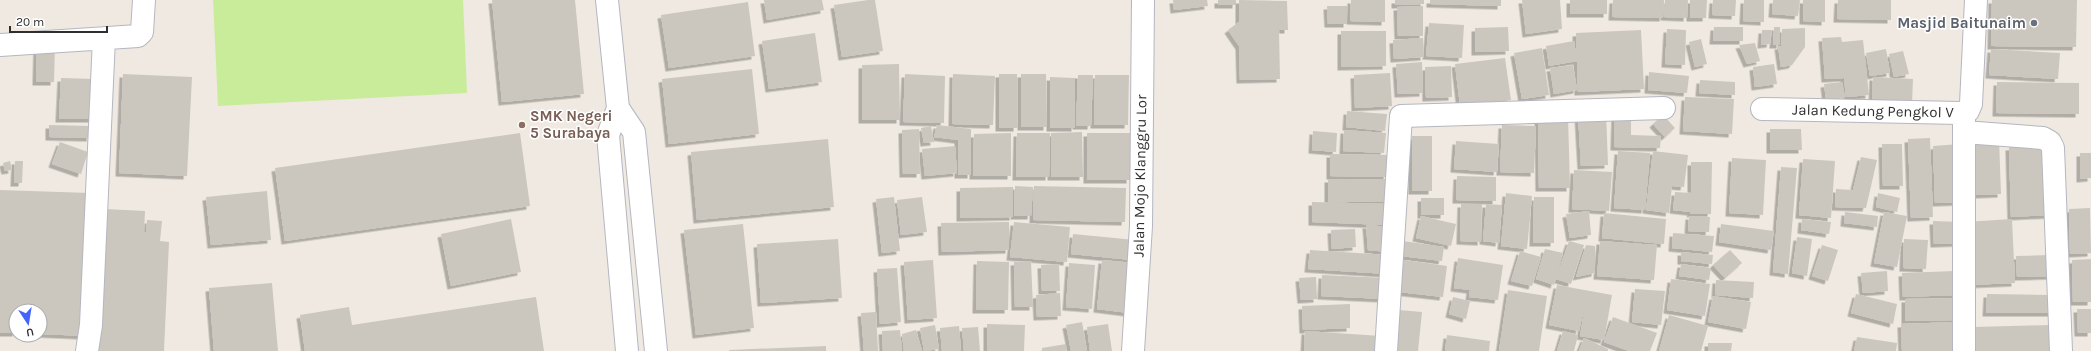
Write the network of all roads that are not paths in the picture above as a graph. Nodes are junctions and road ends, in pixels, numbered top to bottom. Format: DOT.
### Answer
graph roads {
  1 [pos="144,0"];
  2 [pos="607,0"];
  3 [pos="1143,0"];
  4 [pos="1976,0"];
  5 [pos="104,38"];
  6 [pos="0,45"];
  7 [pos="618,108"];
  8 [pos="1664,108"];
  9 [pos="1762,109"];
  10 [pos="1964,122"];
  11 [pos="650,282"];
  12 [pos="621,284"];
  13 [pos="87,351"];
  14 [pos="627,351"];
  15 [pos="656,351"];
  16 [pos="1133,351"];
  17 [pos="1386,351"];
  18 [pos="1964,351"];
  19 [pos="2061,351"];
  1 -- 5 [label="street"];
  2 -- 7 [label="street"];
  3 -- 16 [label="street, Jalan Mojo Klanggru Lor"];
  4 -- 10 [label="street, Jalan Kedung Pengkol V"];
  5 -- 6 [label="street"];
  5 -- 13 [label="street"];
  7 -- 11 [label="street"];
  7 -- 12 [label="street"];
  8 -- 17 [label="street"];
  9 -- 10 [label="street, Jalan Kedung Pengkol V"];
  10 -- 18 [label="street"];
  10 -- 19 [label="street"];
  11 -- 12 [label="street"];
  11 -- 15 [label="street"];
  12 -- 14 [label="street"];
}
